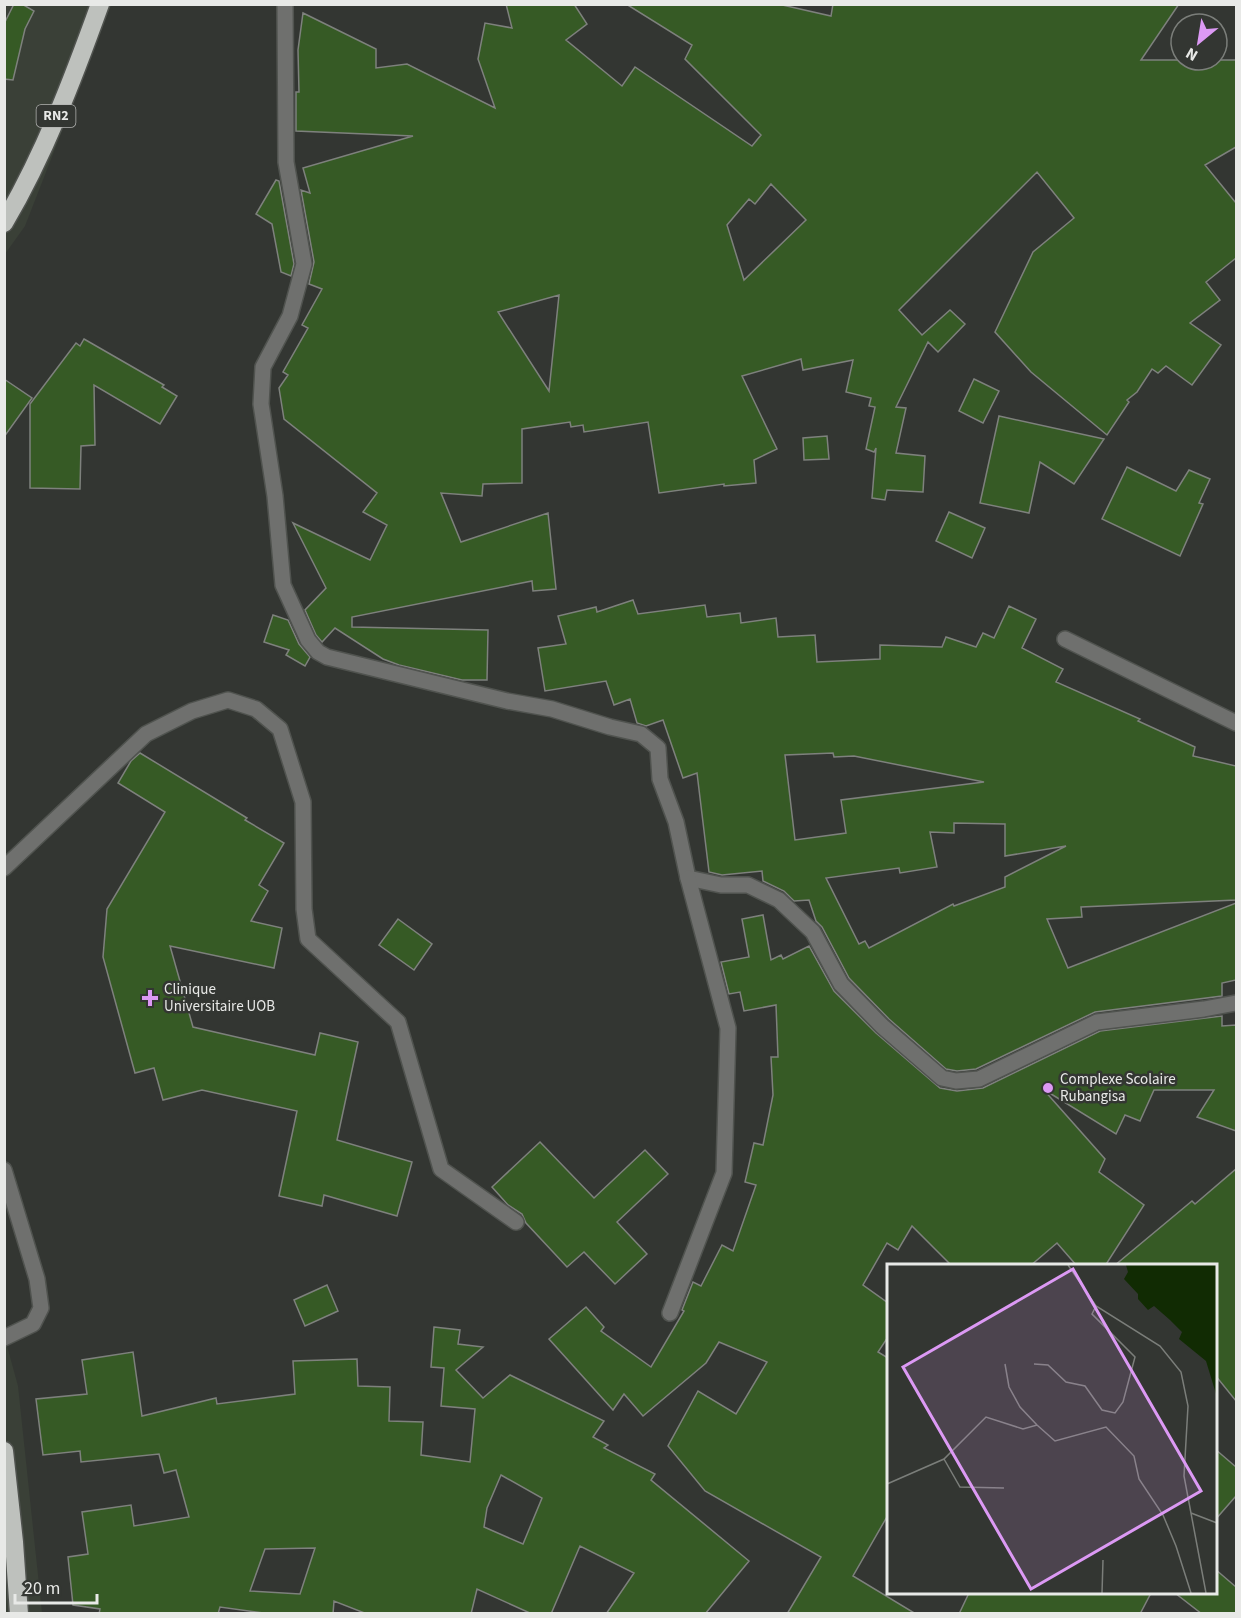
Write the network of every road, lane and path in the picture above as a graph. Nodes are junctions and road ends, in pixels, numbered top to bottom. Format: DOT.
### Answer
graph roads {
  1 [pos="100,4"];
  2 [pos="285,4"];
  3 [pos="4,223"];
  4 [pos="1065,639"];
  5 [pos="1236,723"];
  6 [pos="4,868"];
  7 [pos="688,878"];
  8 [pos="1236,1003"];
  9 [pos="4,1170"];
  10 [pos="516,1222"];
  11 [pos="670,1313"];
  12 [pos="4,1338"];
  13 [pos="4,1451"];
  14 [pos="18,1614"];
  1 -- 3 [label="highway, RN2"];
  2 -- 7 [label="street"];
  4 -- 5 [label="street"];
  6 -- 10 [label="street"];
  7 -- 8 [label="street"];
  7 -- 11 [label="street"];
  9 -- 12 [label="street"];
  13 -- 14 [label="highway"];
}
